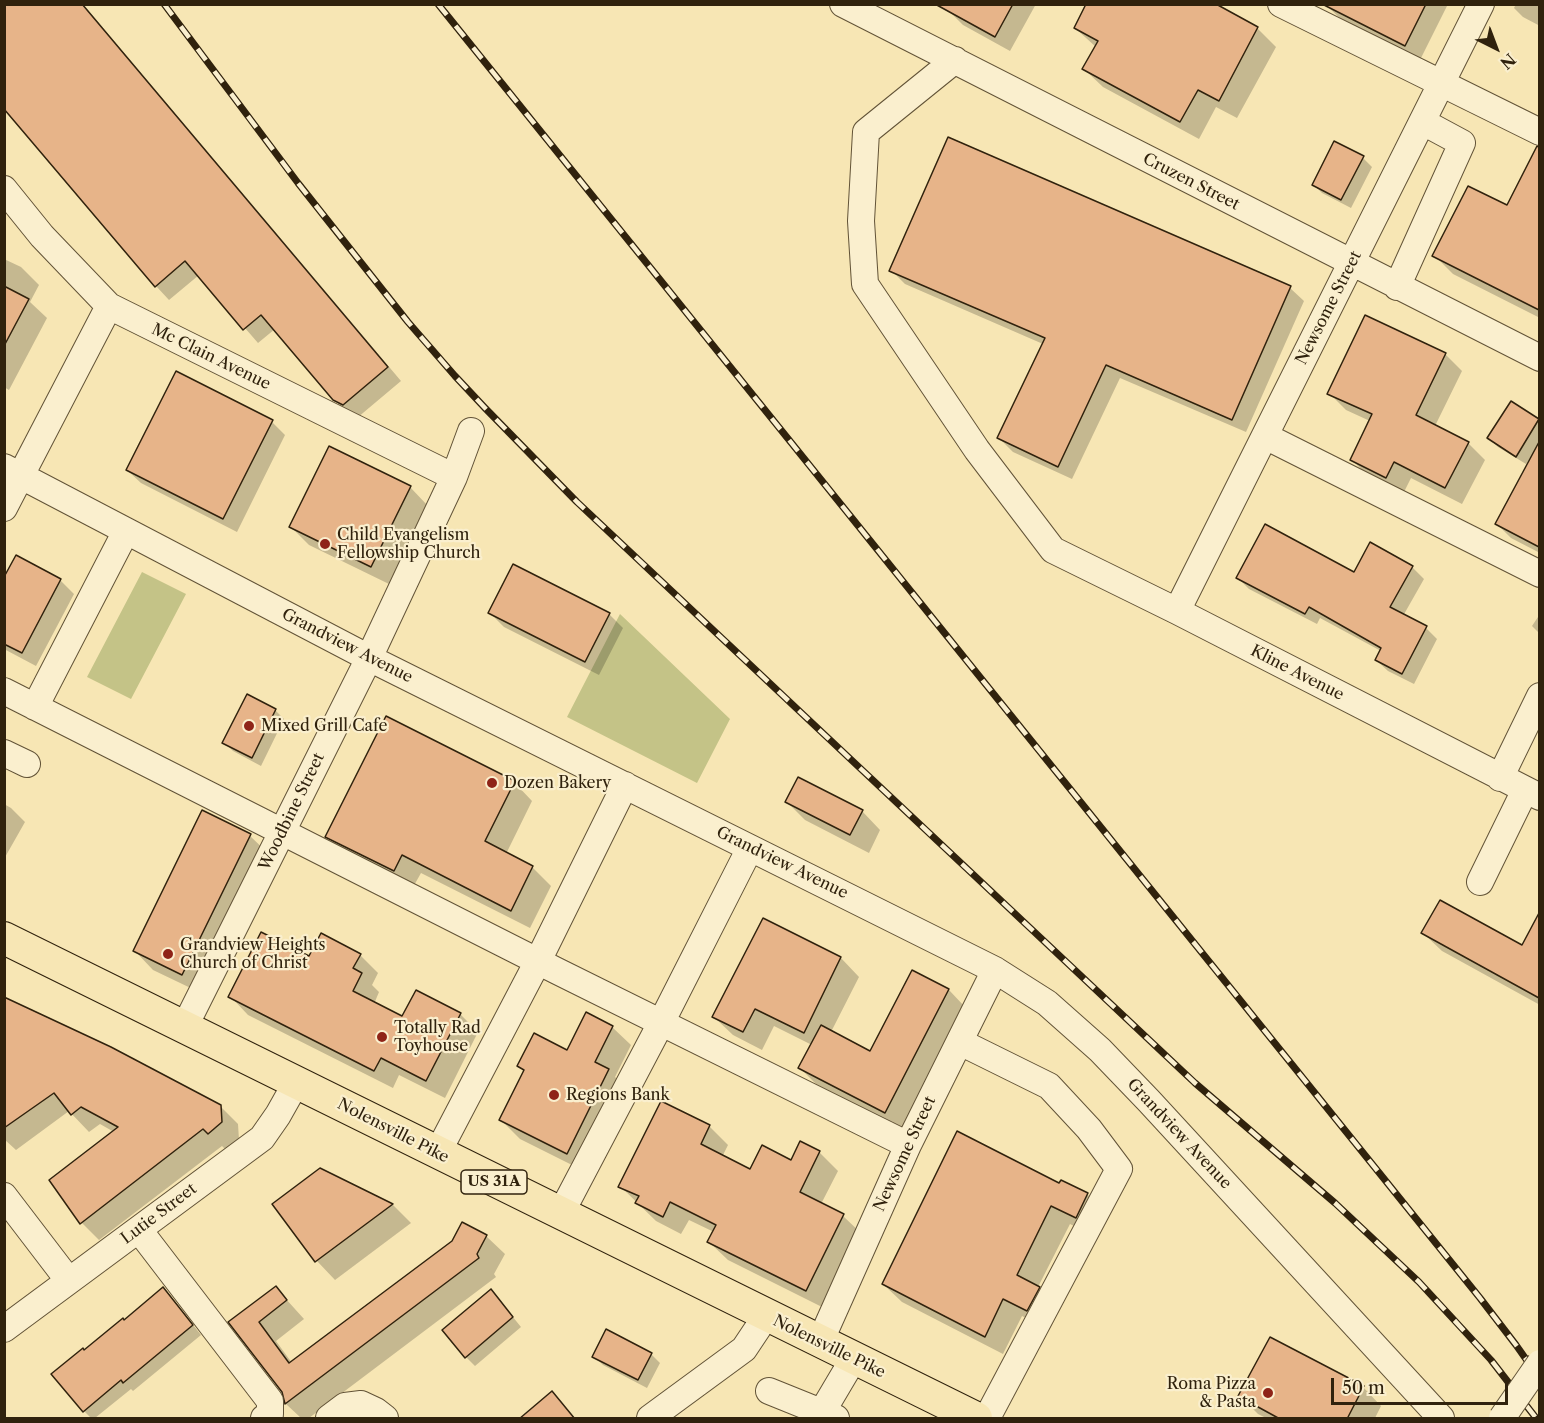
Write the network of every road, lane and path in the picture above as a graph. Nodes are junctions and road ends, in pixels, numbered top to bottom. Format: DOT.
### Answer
graph roads {
  1 [pos="843,4"];
  2 [pos="1281,4"];
  3 [pos="1481,4"];
  4 [pos="955,60"];
  5 [pos="1442,83"];
  6 [pos="1423,122"];
  7 [pos="1539,132"];
  8 [pos="4,189"];
  9 [pos="1351,264"];
  10 [pos="1397,287"];
  11 [pos="109,306"];
  12 [pos="1539,358"];
  13 [pos="471,431"];
  14 [pos="1265,436"];
  15 [pos="13,471"];
  16 [pos="454,477"];
  17 [pos="4,508"];
  18 [pos="126,531"];
  19 [pos="1539,574"];
  20 [pos="1177,611"];
  21 [pos="369,658"];
  22 [pos="4,691"];
  23 [pos="1539,696"];
  24 [pos="35,707"];
  25 [pos="1500,778"];
  26 [pos="625,785"];
  27 [pos="1532,793"];
  28 [pos="282,831"];
  29 [pos="750,848"];
  30 [pos="1480,882"];
  31 [pos="4,938"];
  32 [pos="538,961"];
  33 [pos="995,970"];
  34 [pos="661,1023"];
  35 [pos="184,1028"];
  36 [pos="960,1041"];
  37 [pos="296,1083"];
  38 [pos="908,1145"];
  39 [pos="437,1154"];
  40 [pos="4,1196"];
  41 [pos="560,1215"];
  42 [pos="139,1230"];
  43 [pos="69,1281"];
  44 [pos="766,1316"];
  45 [pos="4,1329"];
  46 [pos="820,1342"];
  47 [pos="854,1359"];
  48 [pos="1539,1364"];
  49 [pos="769,1391"];
  50 [pos="829,1415"];
  51 [pos="264,1419"];
  52 [pos="329,1419"];
  53 [pos="385,1419"];
  54 [pos="650,1419"];
  55 [pos="976,1419"];
  56 [pos="987,1419"];
  57 [pos="1440,1419"];
  58 [pos="1502,1419"];
  1 -- 4 [label="street, Cruzen Street"];
  2 -- 5 [label="street"];
  3 -- 5 [label="street, Newsome Street"];
  4 -- 9 [label="street, Cruzen Street"];
  4 -- 20 [label="street, Kline Avenue"];
  5 -- 6 [label="street, Newsome Street"];
  5 -- 7 [label="street"];
  6 -- 9 [label="street, Newsome Street"];
  6 -- 10 [label="street"];
  8 -- 11 [label="street, Mc Clain Avenue"];
  9 -- 10 [label="street, Cruzen Street"];
  9 -- 14 [label="street, Newsome Street"];
  10 -- 12 [label="street, Cruzen Street"];
  11 -- 15 [label="street"];
  11 -- 16 [label="street, Mc Clain Avenue"];
  13 -- 16 [label="street, Woodbine Street"];
  14 -- 19 [label="street"];
  14 -- 20 [label="street, Newsome Street"];
  15 -- 17 [label="street"];
  15 -- 18 [label="street, Grandview Avenue"];
  16 -- 21 [label="street, Woodbine Street"];
  18 -- 21 [label="street, Grandview Avenue"];
  18 -- 24 [label="street"];
  20 -- 25 [label="street, Kline Avenue"];
  21 -- 26 [label="street, Grandview Avenue"];
  21 -- 28 [label="street, Woodbine Street"];
  22 -- 24 [label="street"];
  23 -- 25 [label="street"];
  24 -- 28 [label="street"];
  25 -- 27 [label="street, Kline Avenue"];
  26 -- 29 [label="street, Grandview Avenue"];
  26 -- 32 [label="street"];
  27 -- 30 [label="street"];
  28 -- 32 [label="street"];
  28 -- 35 [label="street, Woodbine Street"];
  29 -- 33 [label="street, Grandview Avenue"];
  29 -- 34 [label="street"];
  31 -- 35 [label="main road, Nolensville Pike / US 31A"];
  32 -- 34 [label="street"];
  32 -- 39 [label="street"];
  33 -- 36 [label="street, Newsome Street"];
  33 -- 57 [label="street, Grandview Avenue"];
  34 -- 38 [label="street"];
  34 -- 41 [label="street"];
  35 -- 37 [label="main road, Nolensville Pike / US 31A"];
  36 -- 38 [label="street, Newsome Street"];
  36 -- 56 [label="street"];
  37 -- 39 [label="main road, Nolensville Pike / US 31A"];
  37 -- 42 [label="street, Lutie Street"];
  38 -- 46 [label="street, Newsome Street"];
  39 -- 41 [label="main road, Nolensville Pike / US 31A"];
  40 -- 43 [label="street"];
  41 -- 44 [label="main road, Nolensville Pike / US 31A"];
  42 -- 43 [label="street, Lutie Street"];
  42 -- 51 [label="street"];
  43 -- 45 [label="street, Lutie Street"];
  44 -- 46 [label="main road, Nolensville Pike / US 31A"];
  44 -- 54 [label="street"];
  46 -- 47 [label="main road, Nolensville Pike / US 31A"];
  47 -- 50 [label="street"];
  47 -- 55 [label="main road, Nolensville Pike / US 31A"];
  48 -- 58 [label="street, bridge"];
  49 -- 50 [label="street"];
  52 -- 53 [label="street"];
}
